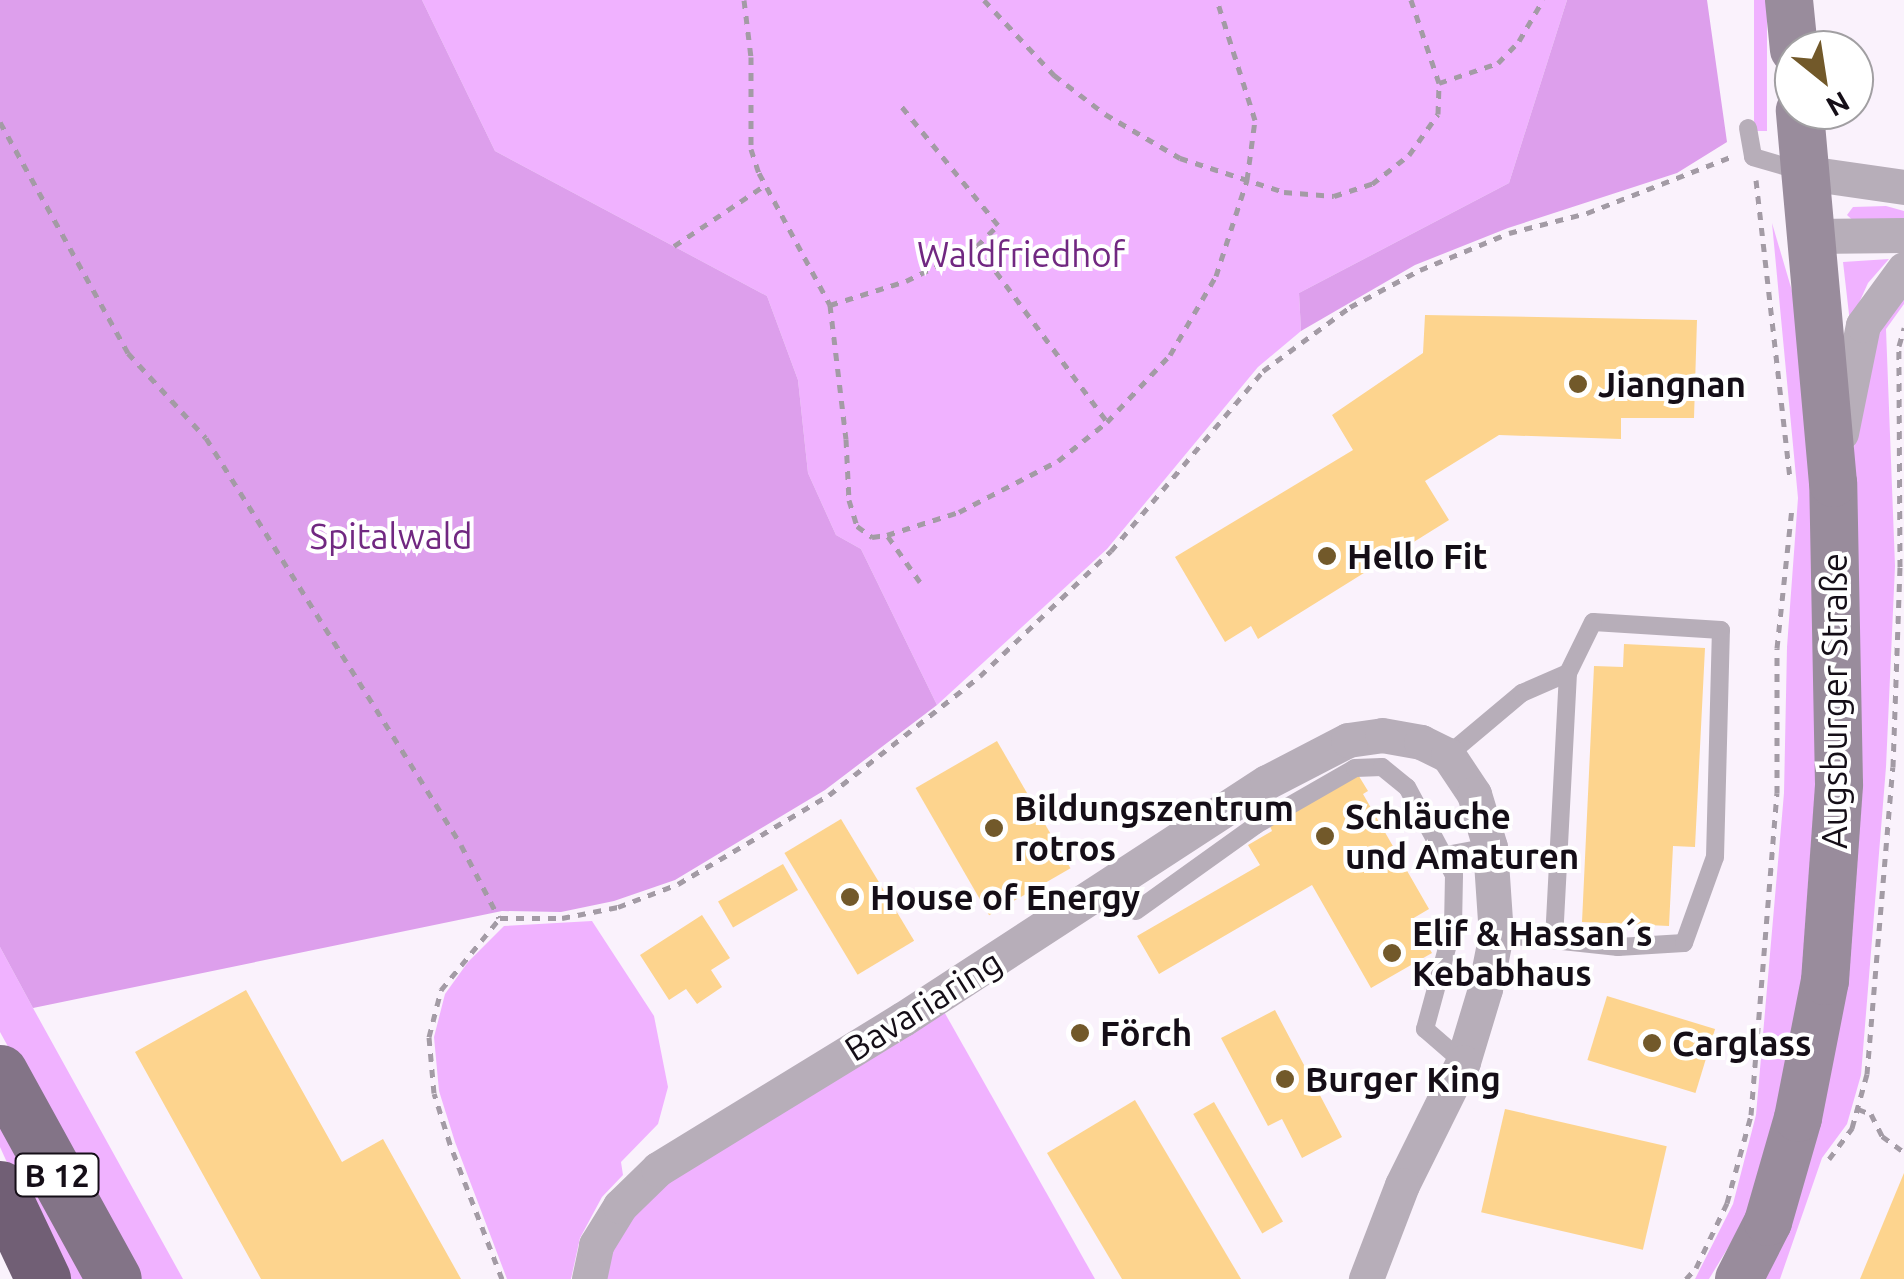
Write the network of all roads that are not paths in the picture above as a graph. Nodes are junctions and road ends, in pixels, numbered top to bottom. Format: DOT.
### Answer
graph roads {
  1 [pos="1789,0"];
  2 [pos="1792,30"];
  3 [pos="1748,128"];
  4 [pos="1802,130"];
  5 [pos="1807,173"];
  6 [pos="1904,187"];
  7 [pos="1904,235"];
  8 [pos="1812,236"];
  9 [pos="1904,269"];
  10 [pos="1805,488"];
  11 [pos="1568,674"];
  12 [pos="1448,755"];
  13 [pos="1490,847"];
  14 [pos="1446,856"];
  15 [pos="1136,911"];
  16 [pos="1496,934"];
  17 [pos="1554,940"];
  18 [pos="1463,1062"];
  19 [pos="0,1072"];
  20 [pos="0,1188"];
  21 [pos="43,1279"];
  22 [pos="114,1279"];
  23 [pos="589,1279"];
  24 [pos="1366,1279"];
  25 [pos="1739,1279"];
  1 -- 2 [label="main road"];
  3 -- 5 [label="lane"];
  4 -- 5 [label="main road, Augsburger Straße"];
  5 -- 6 [label="street"];
  5 -- 8 [label="main road, Augsburger Straße"];
  7 -- 8 [label="street"];
  8 -- 10 [label="main road, Augsburger Straße"];
  9 -- 10 [label="street"];
  10 -- 25 [label="main road, Augsburger Straße"];
  11 -- 12 [label="lane"];
  11 -- 17 [label="lane"];
  11 -- 17 [label="lane"];
  12 -- 13 [label="street"];
  12 -- 23 [label="street, Bavariaring"];
  13 -- 14 [label="lane"];
  13 -- 16 [label="street"];
  14 -- 15 [label="lane"];
  14 -- 18 [label="lane"];
  16 -- 17 [label="lane"];
  16 -- 18 [label="street"];
  18 -- 24 [label="street"];
  19 -- 22 [label="main road, B 12"];
  20 -- 21 [label="highway, B 12"];
}
